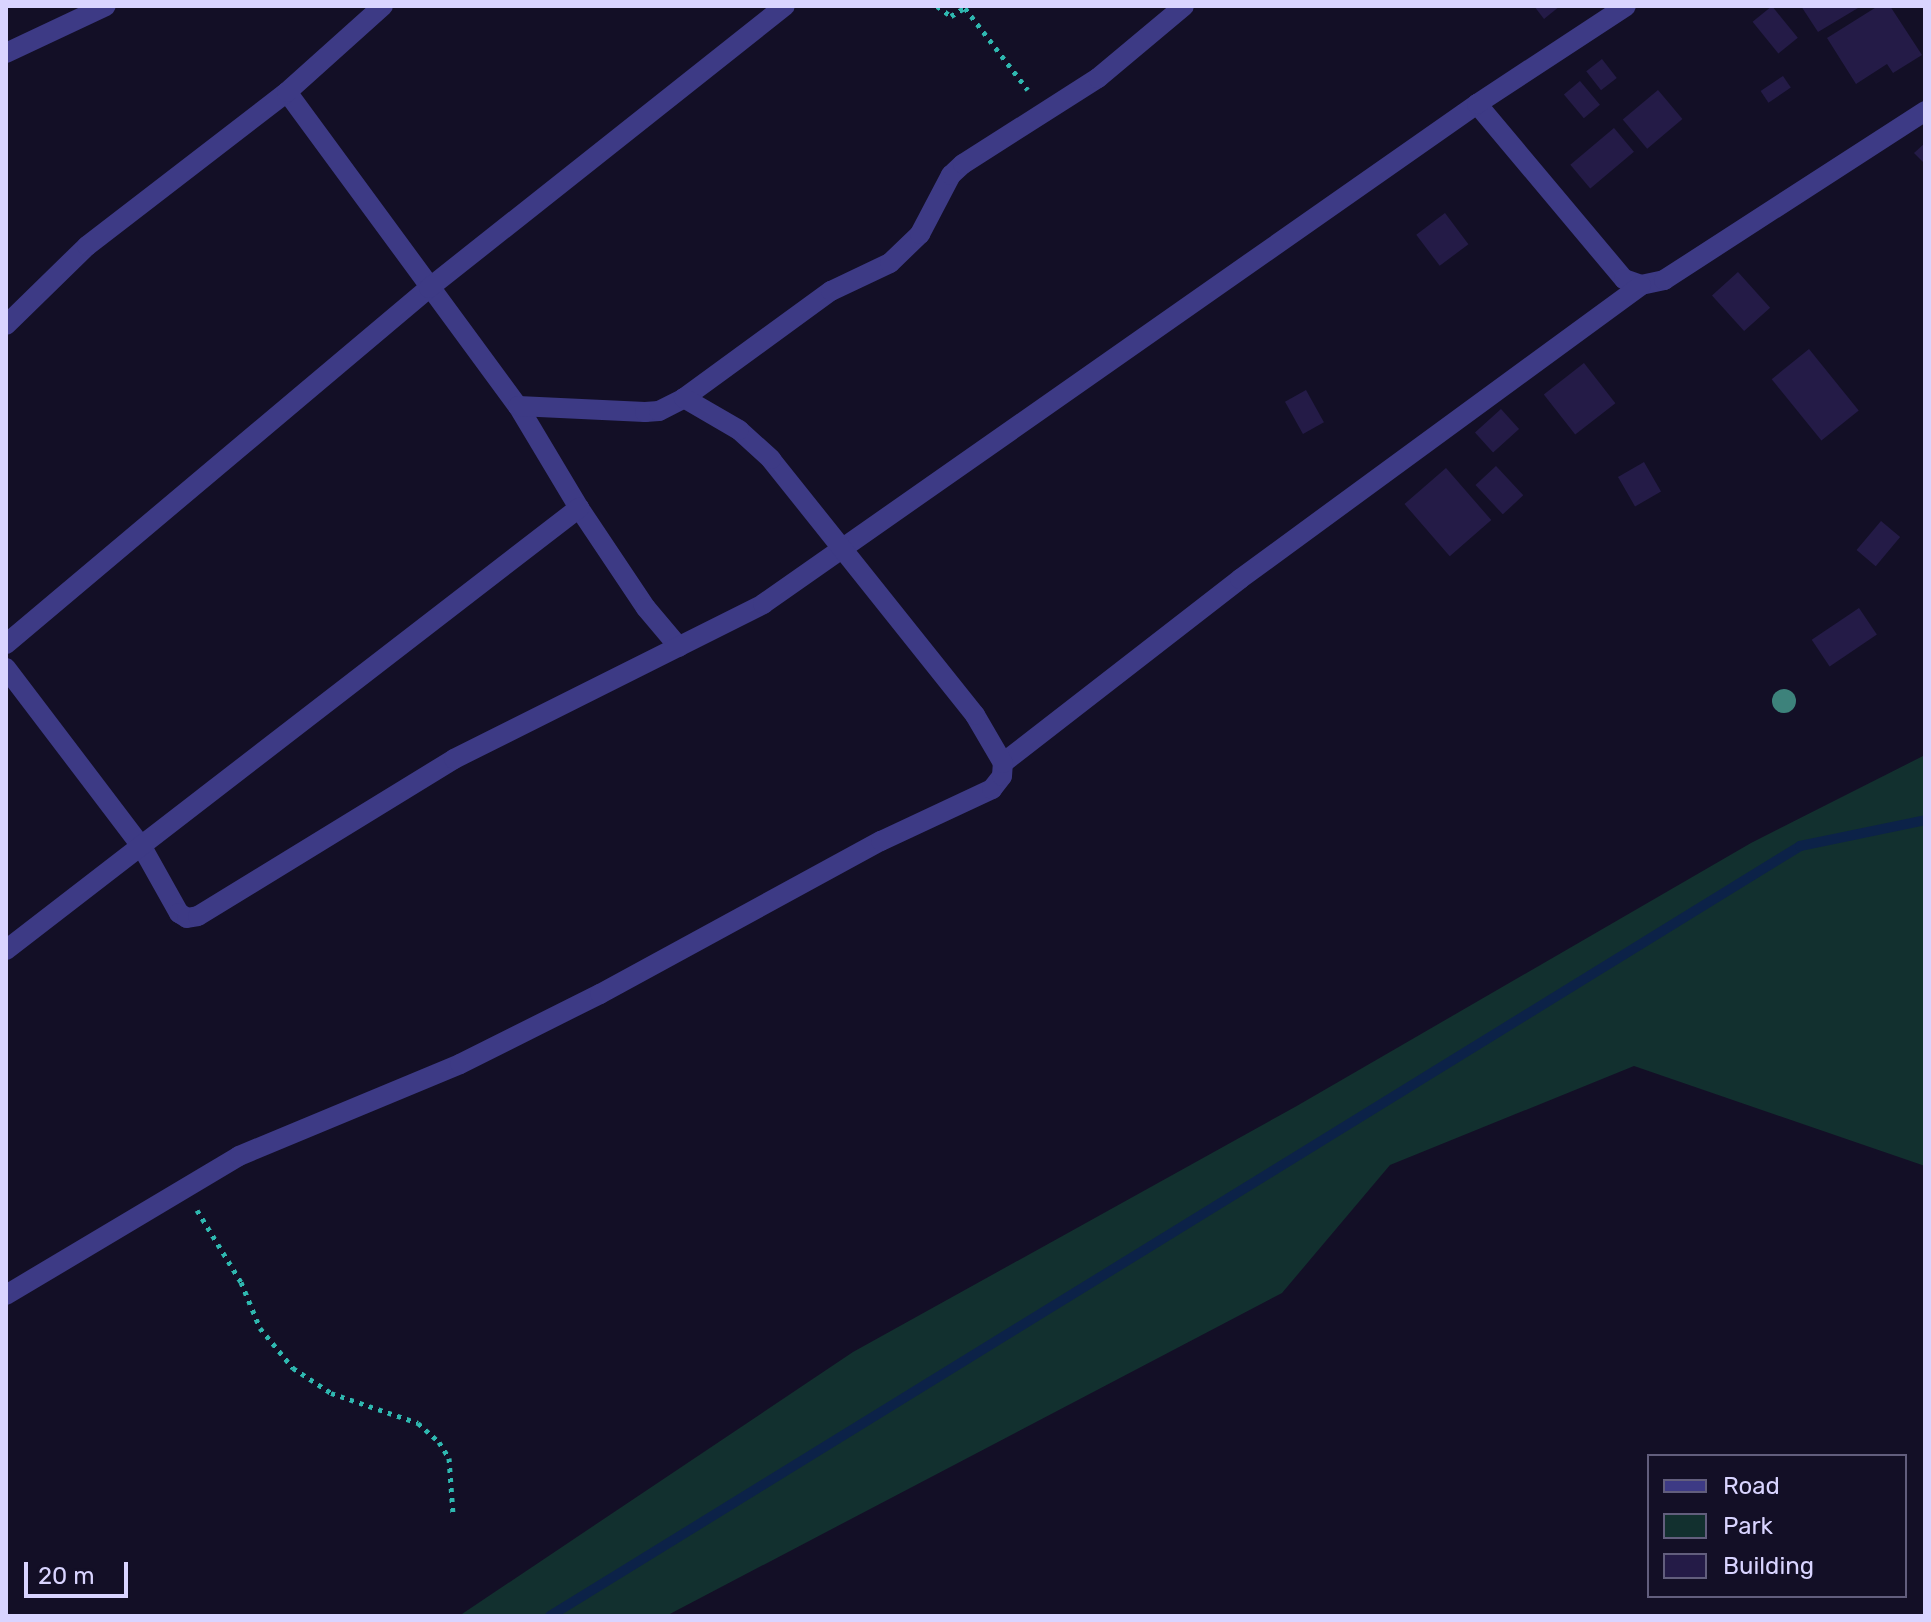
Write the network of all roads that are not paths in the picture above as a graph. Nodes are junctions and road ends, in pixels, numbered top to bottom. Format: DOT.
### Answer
graph roads {
  1 [pos="106,6"];
  2 [pos="383,6"];
  3 [pos="785,6"];
  4 [pos="1184,6"];
  5 [pos="1626,6"];
  6 [pos="6,53"];
  7 [pos="287,92"];
  8 [pos="1477,104"];
  9 [pos="1925,111"];
  10 [pos="1641,285"];
  11 [pos="429,288"];
  12 [pos="6,325"];
  13 [pos="684,398"];
  14 [pos="518,406"];
  15 [pos="579,508"];
  16 [pos="840,547"];
  17 [pos="6,644"];
  18 [pos="679,647"];
  19 [pos="6,668"];
  20 [pos="1003,763"];
  21 [pos="142,847"];
  22 [pos="6,950"];
  23 [pos="6,1295"];
  1 -- 6 [label="street"];
  2 -- 7 [label="street"];
  3 -- 11 [label="street"];
  4 -- 13 [label="street"];
  5 -- 8 [label="street"];
  7 -- 11 [label="street"];
  7 -- 12 [label="street"];
  8 -- 10 [label="street"];
  8 -- 16 [label="street"];
  9 -- 10 [label="street"];
  10 -- 20 [label="street"];
  11 -- 14 [label="street"];
  11 -- 17 [label="street"];
  13 -- 14 [label="street"];
  13 -- 16 [label="street"];
  14 -- 15 [label="street"];
  15 -- 18 [label="street"];
  15 -- 21 [label="street"];
  16 -- 18 [label="street"];
  16 -- 20 [label="street"];
  18 -- 21 [label="street"];
  19 -- 21 [label="street"];
  20 -- 23 [label="street"];
  21 -- 22 [label="street"];
}
